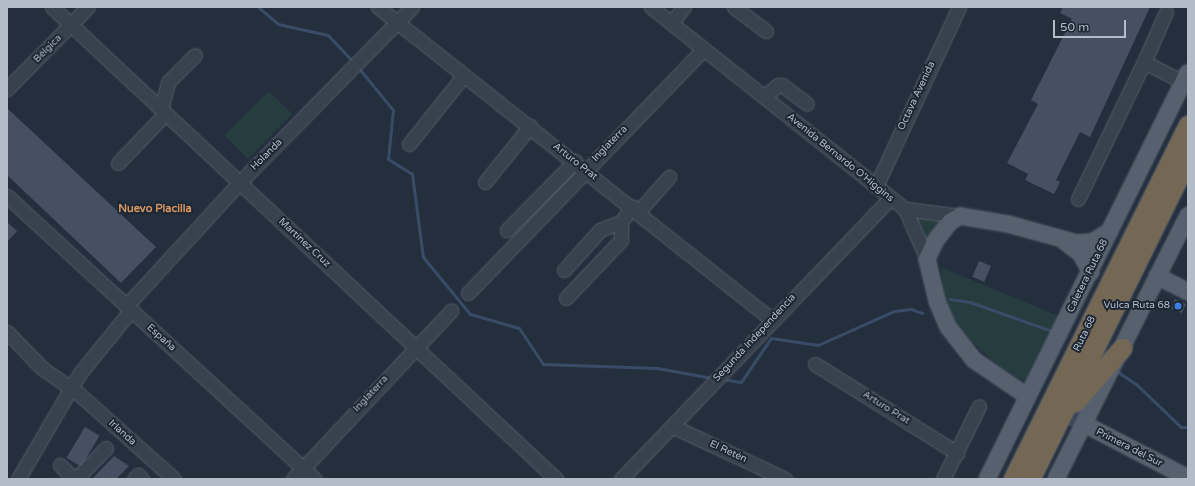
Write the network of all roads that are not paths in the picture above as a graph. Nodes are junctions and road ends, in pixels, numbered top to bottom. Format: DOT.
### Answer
graph roads {
  1 [pos="52,7"];
  2 [pos="88,7"];
  3 [pos="378,7"];
  4 [pos="412,7"];
  5 [pos="651,7"];
  6 [pos="684,7"];
  7 [pos="734,7"];
  8 [pos="959,7"];
  9 [pos="1166,12"];
  10 [pos="398,23"];
  11 [pos="671,23"];
  12 [pos="71,25"];
  13 [pos="766,31"];
  14 [pos="704,49"];
  15 [pos="195,55"];
  16 [pos="1144,62"];
  17 [pos="464,75"];
  18 [pos="1186,77"];
  19 [pos="7,89"];
  20 [pos="764,97"];
  21 [pos="807,104"];
  22 [pos="163,111"];
  23 [pos="1188,125"];
  24 [pos="530,126"];
  25 [pos="409,144"];
  26 [pos="1188,158"];
  27 [pos="575,161"];
  28 [pos="118,163"];
  29 [pos="586,170"];
  30 [pos="669,177"];
  31 [pos="485,182"];
  32 [pos="240,183"];
  33 [pos="876,186"];
  34 [pos="7,196"];
  35 [pos="890,198"];
  36 [pos="1078,199"];
  37 [pos="635,209"];
  38 [pos="905,209"];
  39 [pos="960,216"];
  40 [pos="1188,216"];
  41 [pos="621,222"];
  42 [pos="507,230"];
  43 [pos="1110,231"];
  44 [pos="1061,240"];
  45 [pos="927,259"];
  46 [pos="564,270"];
  47 [pos="1091,272"];
  48 [pos="1157,276"];
  49 [pos="1188,292"];
  50 [pos="468,293"];
  51 [pos="566,298"];
  52 [pos="128,308"];
  53 [pos="451,311"];
  54 [pos="771,319"];
  55 [pos="7,332"];
  56 [pos="414,347"];
  57 [pos="1122,348"];
  58 [pos="815,364"];
  59 [pos="70,387"];
  60 [pos="1021,392"];
  61 [pos="979,406"];
  62 [pos="1057,423"];
  63 [pos="672,426"];
  64 [pos="1092,428"];
  65 [pos="106,448"];
  66 [pos="957,452"];
  67 [pos="60,465"];
  68 [pos="302,467"];
  69 [pos="1188,478"];
  70 [pos="18,479"];
  71 [pos="75,479"];
  72 [pos="134,479"];
  73 [pos="142,479"];
  74 [pos="174,479"];
  75 [pos="293,479"];
  76 [pos="316,479"];
  77 [pos="556,479"];
  78 [pos="621,479"];
  79 [pos="785,479"];
  80 [pos="944,479"];
  81 [pos="987,479"];
  82 [pos="1013,479"];
  83 [pos="1030,479"];
  84 [pos="1056,479"];
  1 -- 12 [label="street, Martínez Cruz"];
  2 -- 12 [label="street, Bélgica"];
  3 -- 10 [label="street, Arturo Prat"];
  4 -- 10 [label="street, Holanda"];
  5 -- 11 [label="street, Avenida Bernardo O'Higgins"];
  6 -- 11 [label="street"];
  7 -- 13 [label="street"];
  8 -- 33 [label="street, Octava Avenida"];
  9 -- 16 [label="street"];
  10 -- 17 [label="street, Arturo Prat"];
  10 -- 32 [label="street, Holanda"];
  11 -- 14 [label="street, Avenida Bernardo O'Higgins"];
  12 -- 19 [label="street, Bélgica"];
  12 -- 22 [label="street, Martínez Cruz"];
  14 -- 20 [label="street, Avenida Bernardo O'Higgins"];
  14 -- 29 [label="street, Inglaterra"];
  15 -- 22 [label="street"];
  16 -- 18 [label="street"];
  16 -- 36 [label="street"];
  17 -- 24 [label="street, Arturo Prat"];
  17 -- 25 [label="street"];
  18 -- 43 [label="main road, Caletera Ruta 68"];
  20 -- 21 [label="street"];
  20 -- 33 [label="street, Avenida Bernardo O'Higgins"];
  22 -- 28 [label="street"];
  22 -- 32 [label="street, Martínez Cruz"];
  23 -- 82 [label="highway, Ruta 68"];
  24 -- 27 [label="street, Arturo Prat"];
  24 -- 31 [label="street"];
  26 -- 62 [label="highway, Ruta 68"];
  27 -- 29 [label="street, Arturo Prat"];
  27 -- 42 [label="street"];
  29 -- 37 [label="street, Arturo Prat"];
  29 -- 50 [label="street, Inglaterra"];
  30 -- 37 [label="street"];
  32 -- 52 [label="street, Holanda"];
  32 -- 56 [label="street, Martínez Cruz"];
  33 -- 35 [label="street, Avenida Bernardo O'Higgins"];
  34 -- 52 [label="street, España"];
  35 -- 38 [label="street, Avenida Bernardo O'Higgins"];
  35 -- 54 [label="street, Segunda Independencia"];
  37 -- 41 [label="street"];
  37 -- 54 [label="street, Arturo Prat"];
  38 -- 39 [label="street, Avenida Bernardo O'Higgins"];
  38 -- 45 [label="street"];
  39 -- 44 [label="main road, Avenida Bernardo O'Higgins"];
  39 -- 45 [label="main road"];
  40 -- 48 [label="main road"];
  41 -- 46 [label="street"];
  41 -- 51 [label="street"];
  43 -- 44 [label="main road, Avenida Bernardo O'Higgins"];
  43 -- 47 [label="main road, Caletera Ruta 68"];
  44 -- 47 [label="main road, Avenida Bernardo O'Higgins"];
  45 -- 60 [label="main road"];
  47 -- 81 [label="main road, Caletera Ruta 68"];
  48 -- 49 [label="main road"];
  48 -- 57 [label="main road"];
  52 -- 59 [label="street, Holanda"];
  52 -- 68 [label="street, España"];
  53 -- 56 [label="street, Inglaterra"];
  54 -- 63 [label="street, Segunda Independencia"];
  55 -- 59 [label="street, Irlanda"];
  56 -- 68 [label="street, Inglaterra"];
  56 -- 77 [label="street, Martínez Cruz"];
  57 -- 62 [label="highway"];
  57 -- 84 [label="main road"];
  58 -- 66 [label="street, Arturo Prat"];
  59 -- 70 [label="street, Holanda"];
  59 -- 74 [label="street, Irlanda"];
  61 -- 66 [label="street"];
  62 -- 83 [label="highway, Ruta 68"];
  63 -- 78 [label="street, Segunda Independencia"];
  63 -- 79 [label="street, El Retén"];
  64 -- 69 [label="main road, Primera del Sur"];
  65 -- 71 [label="street"];
  66 -- 80 [label="street"];
  67 -- 71 [label="street"];
  68 -- 75 [label="street, Inglaterra"];
  68 -- 76 [label="street, España"];
  72 -- 73 [label="street"];
}
